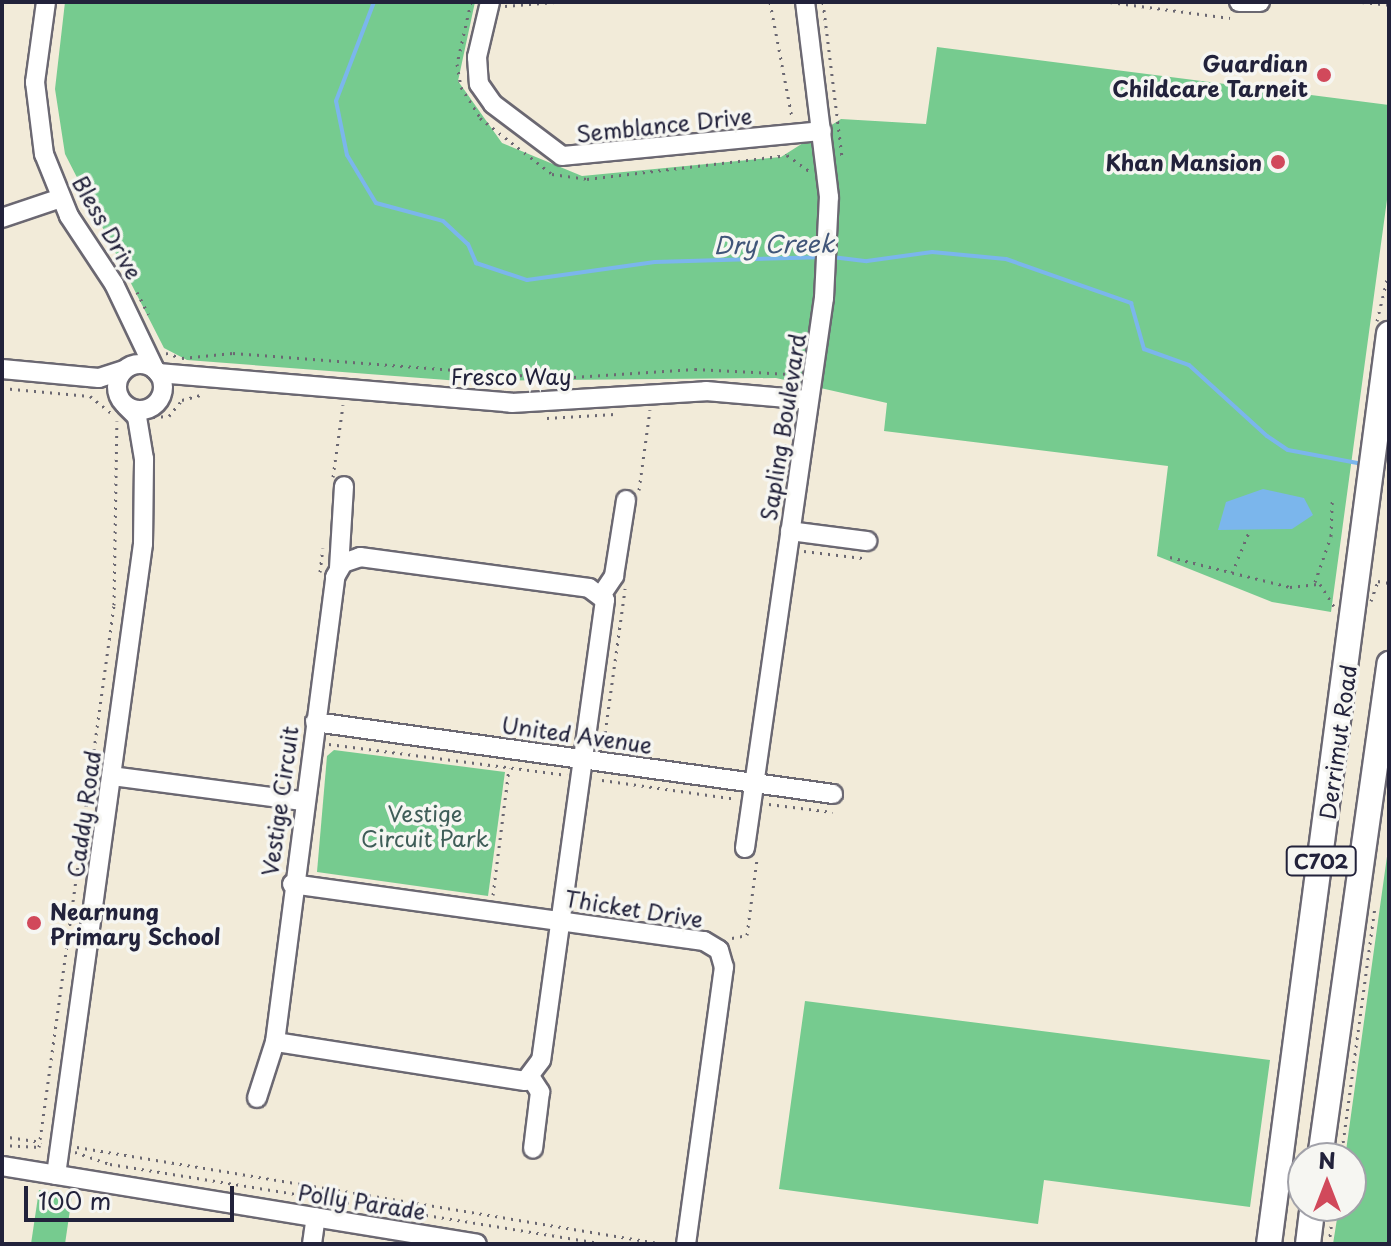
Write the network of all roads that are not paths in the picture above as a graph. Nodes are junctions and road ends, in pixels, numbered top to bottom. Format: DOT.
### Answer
graph roads {
  1 [pos="46,2"];
  2 [pos="1260,2"];
  3 [pos="501,3"];
  4 [pos="803,5"];
  5 [pos="1234,10"];
  6 [pos="822,131"];
  7 [pos="61,198"];
  8 [pos="2,218"];
  9 [pos="143,325"];
  10 [pos="1389,334"];
  11 [pos="2,369"];
  12 [pos="126,369"];
  13 [pos="157,372"];
  14 [pos="181,373"];
  15 [pos="71,377"];
  16 [pos="808,400"];
  17 [pos="123,403"];
  18 [pos="161,407"];
  19 [pos="144,459"];
  20 [pos="338,488"];
  21 [pos="626,500"];
  22 [pos="790,531"];
  23 [pos="865,550"];
  24 [pos="339,568"];
  25 [pos="602,594"];
  26 [pos="1389,664"];
  27 [pos="315,722"];
  28 [pos="586,760"];
  29 [pos="112,776"];
  30 [pos="762,784"];
  31 [pos="833,794"];
  32 [pos="303,801"];
  33 [pos="752,848"];
  34 [pos="292,884"];
  35 [pos="560,921"];
  36 [pos="275,1042"];
  37 [pos="531,1078"];
  38 [pos="257,1098"];
  39 [pos="1322,1142"];
  40 [pos="533,1149"];
  41 [pos="2,1166"];
  42 [pos="56,1175"];
  43 [pos="316,1217"];
  44 [pos="1311,1222"];
  45 [pos="312,1244"];
  46 [pos="475,1244"];
  47 [pos="686,1244"];
  48 [pos="1269,1244"];
  49 [pos="1308,1244"];
  1 -- 7 [label="street, Bless Drive"];
  2 -- 5 [label="street"];
  3 -- 6 [label="street, Semblance Drive"];
  4 -- 6 [label="street, Sapling Boulevard"];
  6 -- 16 [label="street, Sapling Boulevard"];
  7 -- 8 [label="street"];
  7 -- 9 [label="street, Bless Drive"];
  9 -- 12 [label="street"];
  9 -- 13 [label="street, Bless Drive"];
  10 -- 48 [label="main road, Derrimut Road / C702"];
  11 -- 15 [label="street"];
  12 -- 13 [label="street, Fresco Way"];
  12 -- 15 [label="street"];
  12 -- 17 [label="street"];
  13 -- 14 [label="street, Fresco Way"];
  13 -- 18 [label="street, Caddy Road"];
  14 -- 16 [label="street, Fresco Way"];
  14 -- 18 [label="street, Fresco Way"];
  15 -- 17 [label="street"];
  16 -- 22 [label="street, Sapling Boulevard"];
  17 -- 18 [label="street"];
  17 -- 19 [label="street, Caddy Road"];
  18 -- 19 [label="street, Caddy Road"];
  19 -- 29 [label="street, Caddy Road"];
  20 -- 24 [label="street, Vestige Circuit"];
  21 -- 25 [label="street"];
  22 -- 23 [label="street"];
  22 -- 30 [label="street, Sapling Boulevard"];
  24 -- 25 [label="street"];
  24 -- 27 [label="street, Vestige Circuit"];
  25 -- 28 [label="street"];
  26 -- 39 [label="main road, Derrimut Road / C702"];
  27 -- 28 [label="street, United Avenue"];
  27 -- 32 [label="street, Vestige Circuit"];
  28 -- 30 [label="street, United Avenue"];
  28 -- 35 [label="street"];
  29 -- 32 [label="street"];
  29 -- 42 [label="street, Caddy Road"];
  30 -- 31 [label="street, United Avenue"];
  30 -- 33 [label="street, Sapling Boulevard"];
  32 -- 34 [label="street, Vestige Circuit"];
  34 -- 35 [label="street, Thicket Drive"];
  34 -- 36 [label="street, Vestige Circuit"];
  35 -- 37 [label="street"];
  35 -- 47 [label="street, Thicket Drive"];
  36 -- 37 [label="street"];
  36 -- 38 [label="street, Vestige Circuit"];
  37 -- 40 [label="street"];
  41 -- 42 [label="street, Polly Parade"];
  42 -- 43 [label="street, Polly Parade"];
  43 -- 45 [label="street"];
  43 -- 46 [label="street, Polly Parade"];
  44 -- 49 [label="main road"];
}
